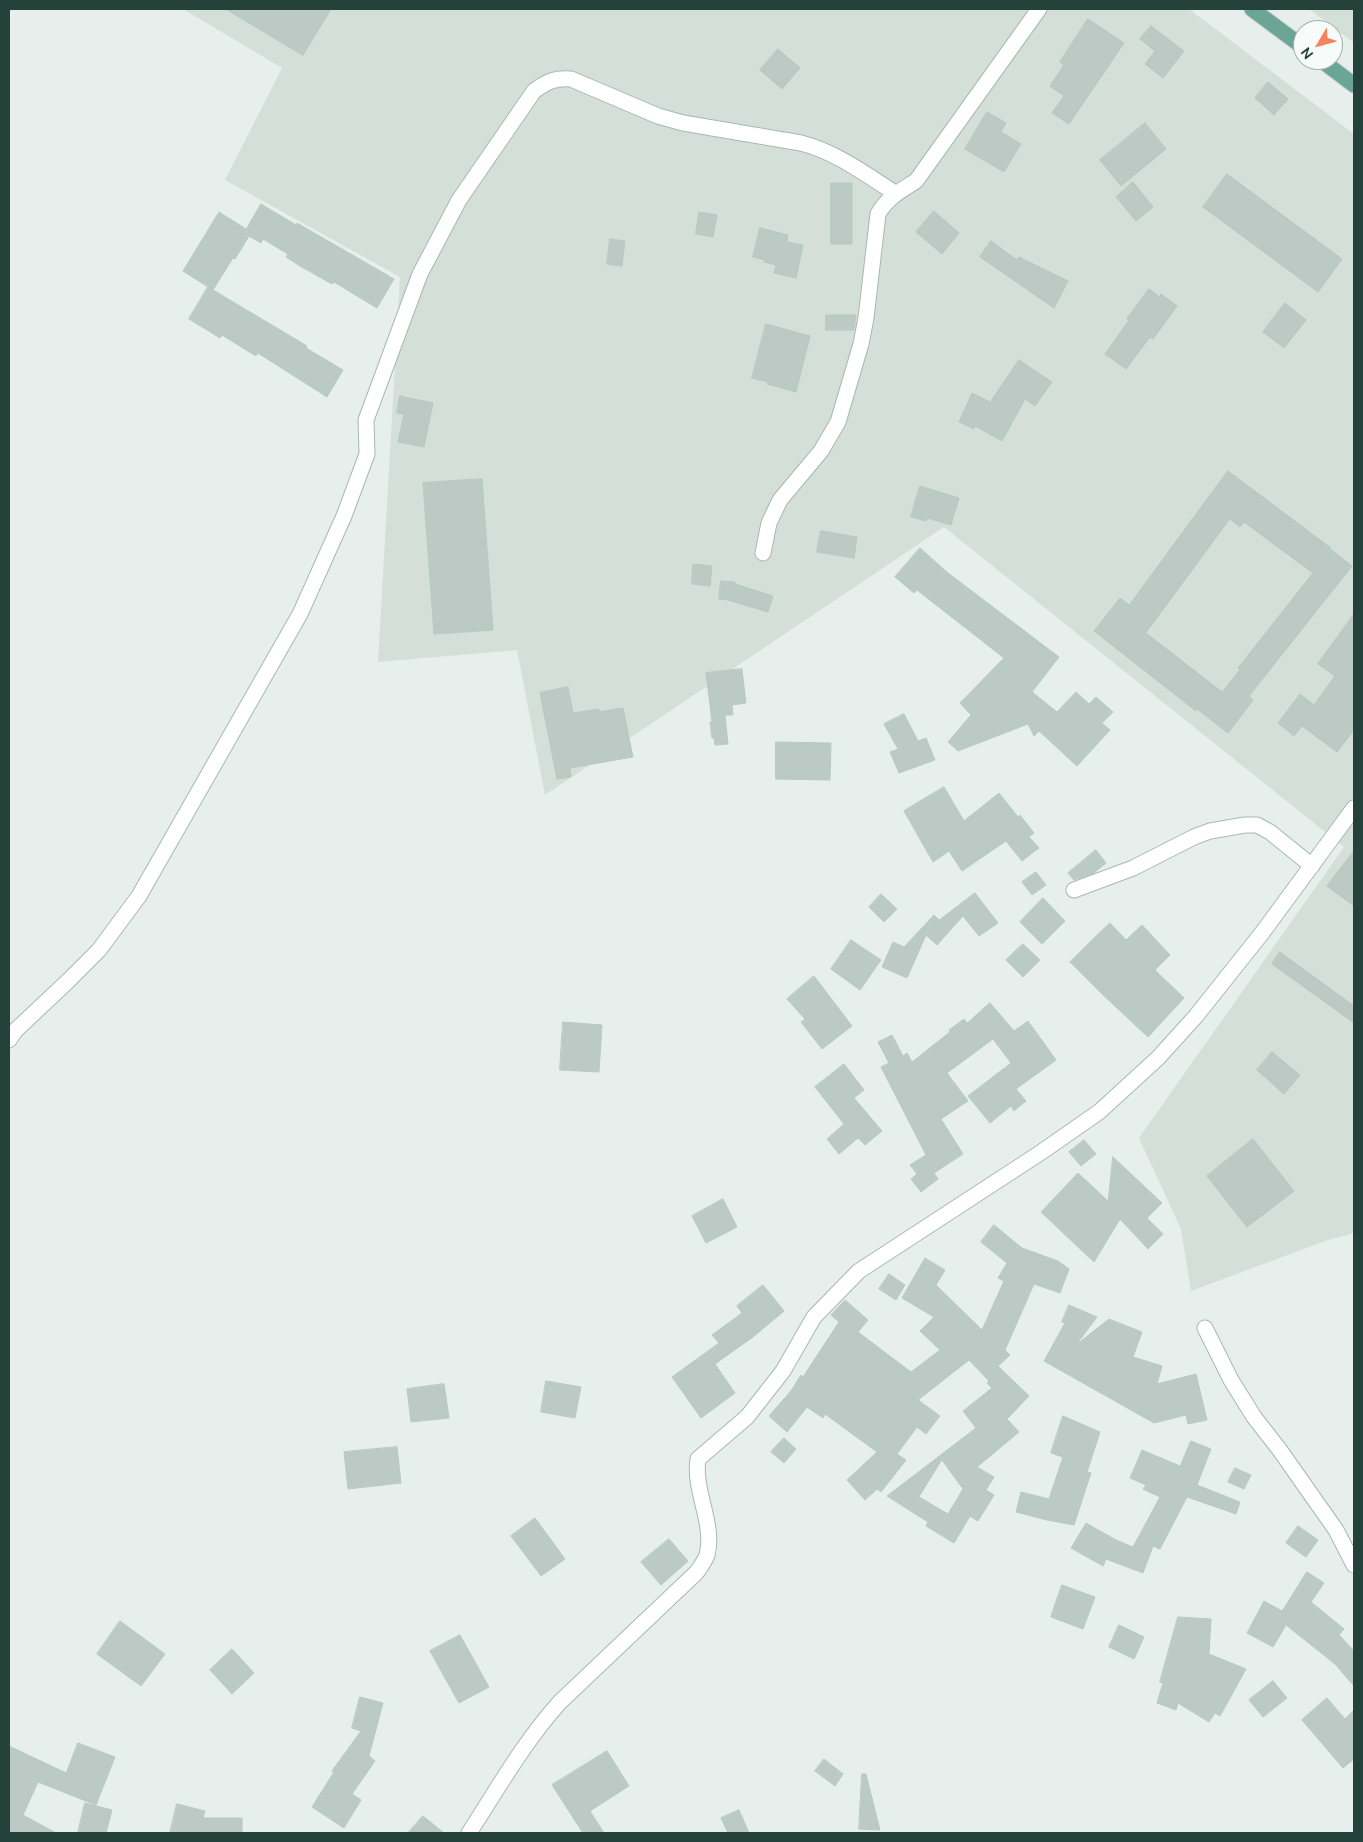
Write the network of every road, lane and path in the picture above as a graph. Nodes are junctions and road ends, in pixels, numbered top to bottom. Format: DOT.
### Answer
graph roads {
  1 [pos="1039,9"];
  2 [pos="1252,9"];
  3 [pos="1293,40"];
  4 [pos="1335,70"];
  5 [pos="1354,84"];
  6 [pos="895,193"];
  7 [pos="763,552"];
  8 [pos="1354,808"];
  9 [pos="1312,866"];
  10 [pos="1074,890"];
  11 [pos="9,1040"];
  12 [pos="1205,1328"];
  13 [pos="1354,1565"];
  14 [pos="469,1833"];
  1 -- 6 [label="street"];
  2 -- 3 [label="main road"];
  4 -- 5 [label="main road"];
  6 -- 7 [label="street"];
  6 -- 11 [label="street"];
  8 -- 9 [label="street"];
  9 -- 10 [label="street"];
  9 -- 14 [label="street"];
  12 -- 13 [label="street"];
}
